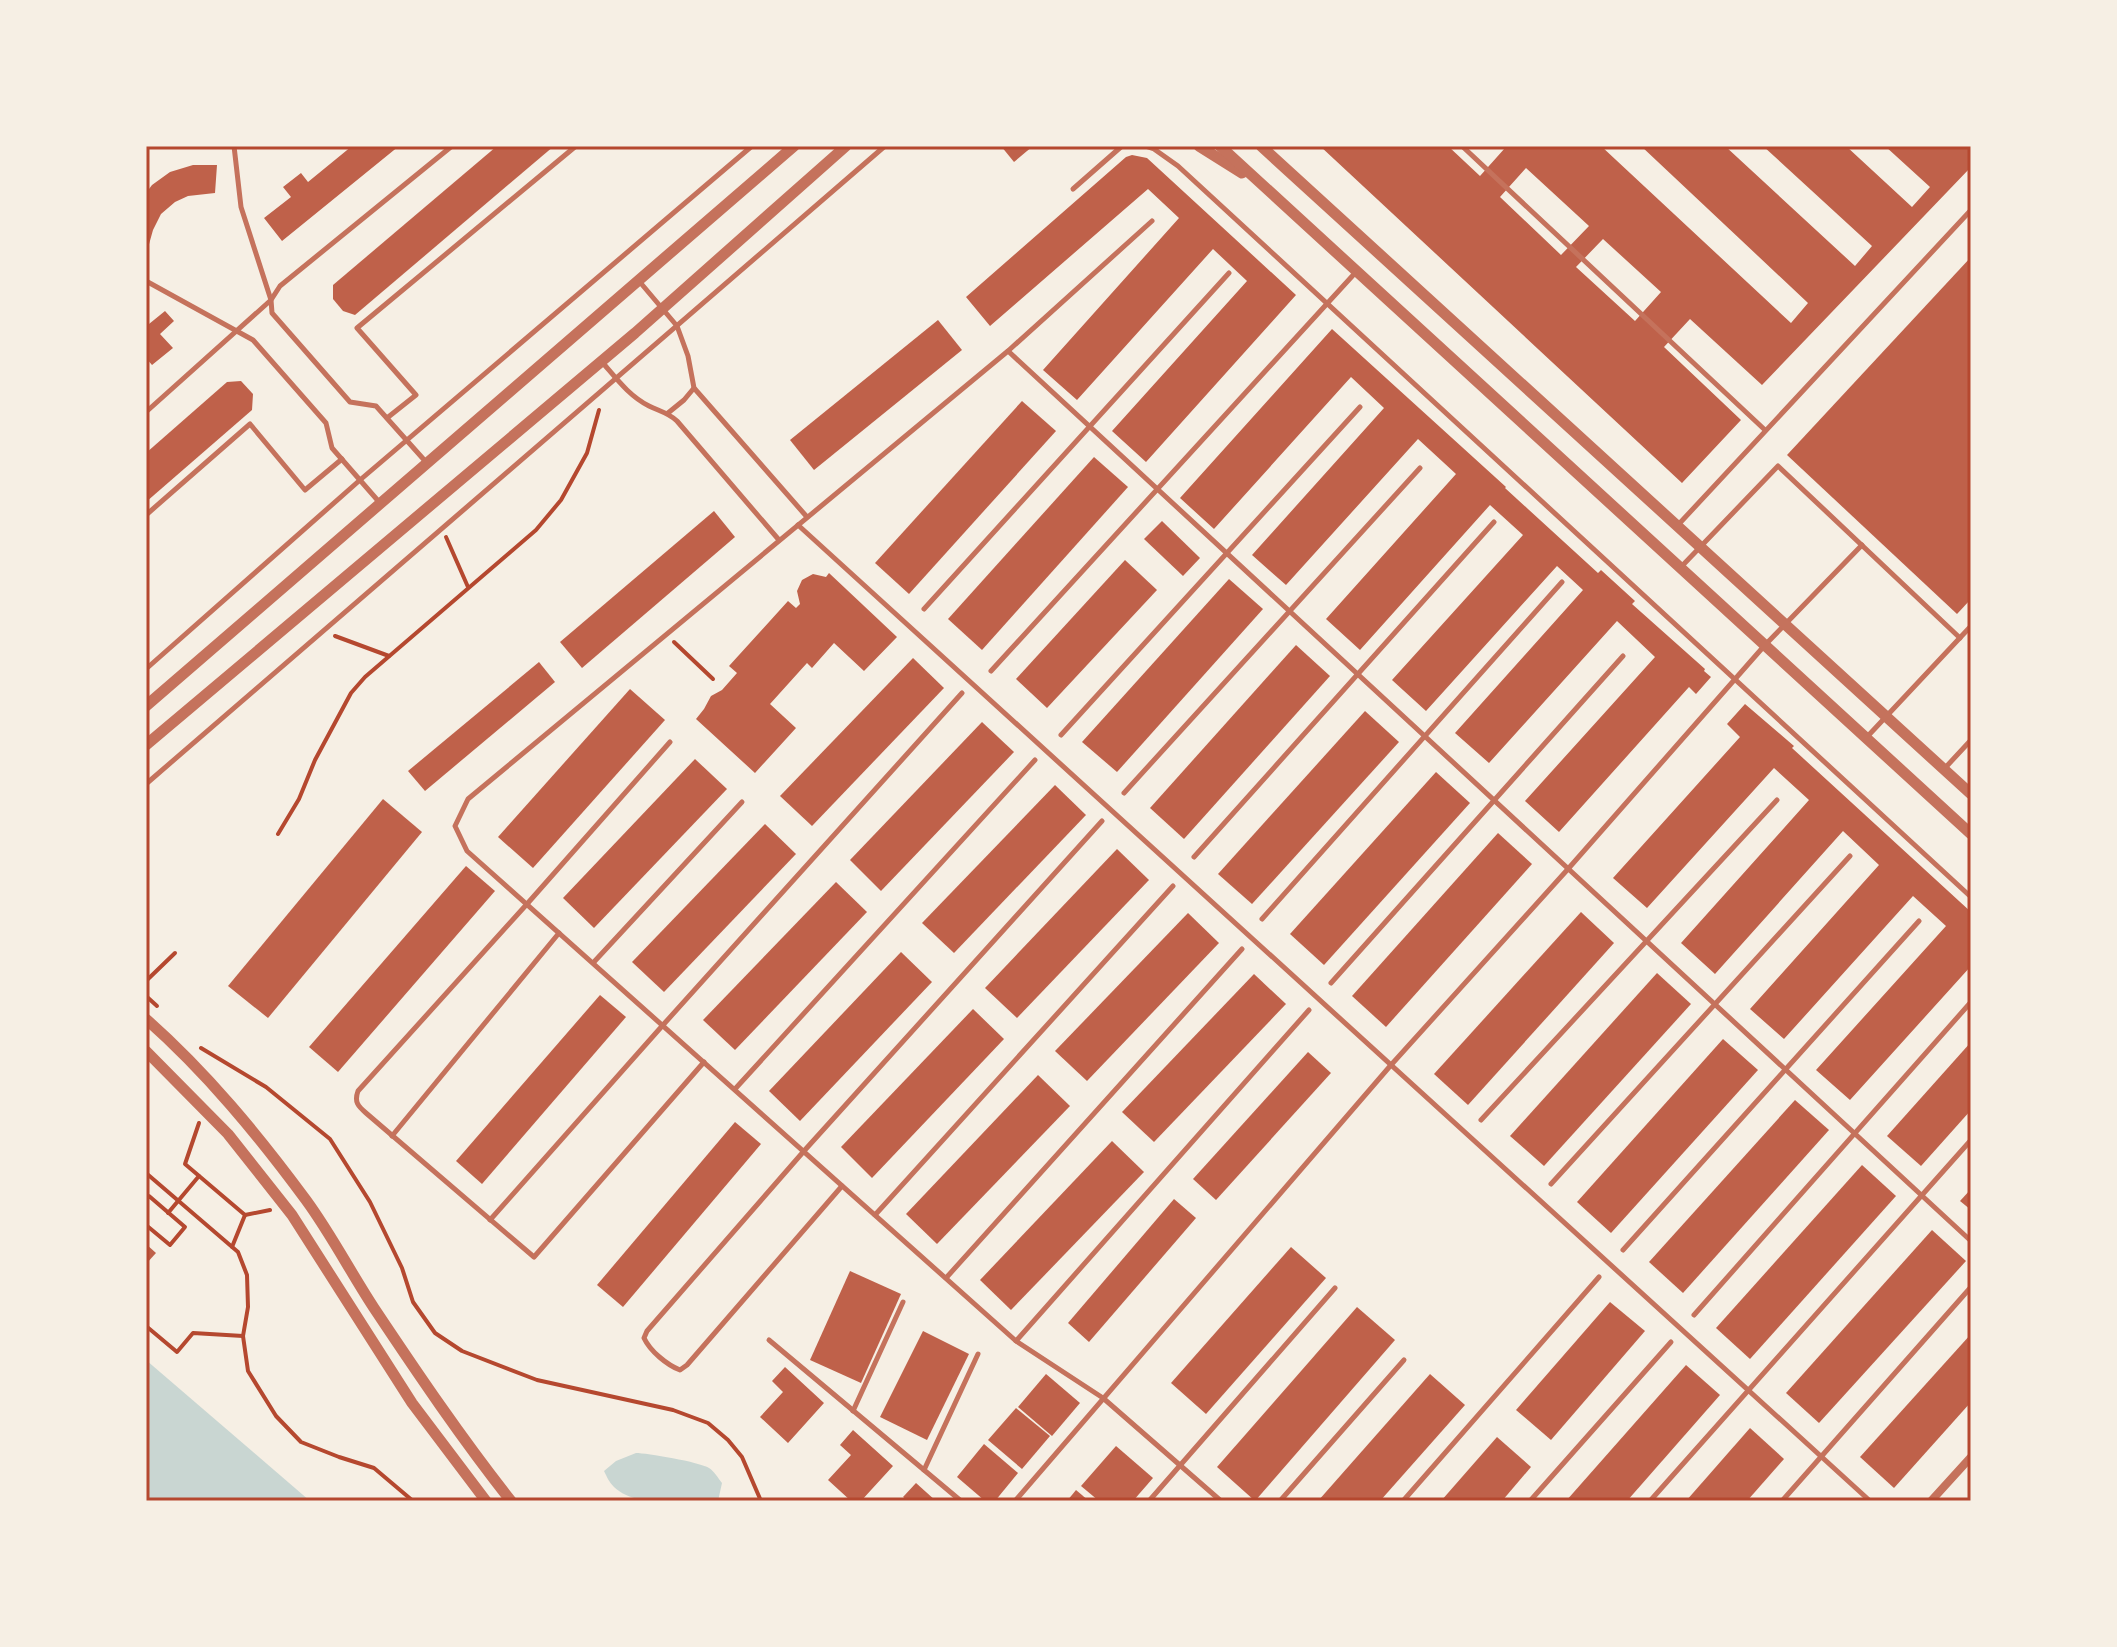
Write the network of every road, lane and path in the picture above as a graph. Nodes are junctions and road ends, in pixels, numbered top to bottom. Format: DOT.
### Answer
graph roads {
  1 [pos="234,146"];
  2 [pos="452,146"];
  3 [pos="576,146"];
  4 [pos="752,146"];
  5 [pos="794,146"];
  6 [pos="846,146"];
  7 [pos="885,146"];
  8 [pos="1122,146"];
  9 [pos="1145,146"];
  10 [pos="1199,146"];
  11 [pos="1220,146"];
  12 [pos="1262,146"];
  13 [pos="1462,146"];
  14 [pos="1263,186"];
  15 [pos="1073,189"];
  16 [pos="1971,210"];
  17 [pos="1152,221"];
  18 [pos="1356,271"];
  19 [pos="1229,273"];
  20 [pos="638,280"];
  21 [pos="146,281"];
  22 [pos="271,300"];
  23 [pos="1327,303"];
  24 [pos="662,309"];
  25 [pos="677,326"];
  26 [pos="237,331"];
  27 [pos="1008,351"];
  28 [pos="601,361"];
  29 [pos="616,378"];
  30 [pos="607,385"];
  31 [pos="694,388"];
  32 [pos="1360,407"];
  33 [pos="146,412"];
  34 [pos="668,413"];
  35 [pos="387,418"];
  36 [pos="1089,426"];
  37 [pos="1765,430"];
  38 [pos="407,440"];
  39 [pos="342,459"];
  40 [pos="427,463"];
  41 [pos="1420,468"];
  42 [pos="360,480"];
  43 [pos="1157,489"];
  44 [pos="381,503"];
  45 [pos="146,515"];
  46 [pos="807,517"];
  47 [pos="1494,522"];
  48 [pos="798,525"];
  49 [pos="1678,525"];
  50 [pos="442,527"];
  51 [pos="779,540"];
  52 [pos="1862,545"];
  53 [pos="1701,547"];
  54 [pos="1227,553"];
  55 [pos="1681,567"];
  56 [pos="1562,582"];
  57 [pos="468,587"];
  58 [pos="924,609"];
  59 [pos="1289,611"];
  60 [pos="1786,624"];
  61 [pos="1971,626"];
  62 [pos="322,631"];
  63 [pos="666,635"];
  64 [pos="1960,638"];
  65 [pos="1765,645"];
  66 [pos="389,656"];
  67 [pos="1623,656"];
  68 [pos="146,669"];
  69 [pos="991,671"];
  70 [pos="1358,674"];
  71 [pos="713,679"];
  72 [pos="1735,679"];
  73 [pos="962,693"];
  74 [pos="146,706"];
  75 [pos="1886,716"];
  76 [pos="1061,735"];
  77 [pos="1426,737"];
  78 [pos="1866,738"];
  79 [pos="1971,740"];
  80 [pos="670,742"];
  81 [pos="146,745"];
  82 [pos="1035,760"];
  83 [pos="1944,769"];
  84 [pos="146,784"];
  85 [pos="1124,793"];
  86 [pos="1971,794"];
  87 [pos="1777,800"];
  88 [pos="1494,801"];
  89 [pos="742,802"];
  90 [pos="1102,821"];
  91 [pos="278,834"];
  92 [pos="1971,834"];
  93 [pos="1850,856"];
  94 [pos="1194,857"];
  95 [pos="1568,869"];
  96 [pos="1173,886"];
  97 [pos="1971,897"];
  98 [pos="527,904"];
  99 [pos="1262,919"];
  100 [pos="1919,921"];
  101 [pos="559,933"];
  102 [pos="1646,941"];
  103 [pos="1242,949"];
  104 [pos="175,953"];
  105 [pos="593,963"];
  106 [pos="146,981"];
  107 [pos="1331,983"];
  108 [pos="1971,1002"];
  109 [pos="1714,1004"];
  110 [pos="1309,1010"];
  111 [pos="146,1018"];
  112 [pos="663,1025"];
  113 [pos="197,1046"];
  114 [pos="146,1051"];
  115 [pos="704,1062"];
  116 [pos="1391,1065"];
  117 [pos="1785,1070"];
  118 [pos="735,1089"];
  119 [pos="204,1109"];
  120 [pos="1481,1120"];
  121 [pos="1855,1134"];
  122 [pos="392,1136"];
  123 [pos="1971,1140"];
  124 [pos="804,1151"];
  125 [pos="146,1173"];
  126 [pos="199,1176"];
  127 [pos="1551,1184"];
  128 [pos="842,1186"];
  129 [pos="1921,1195"];
  130 [pos="146,1200"];
  131 [pos="178,1201"];
  132 [pos="285,1207"];
  133 [pos="168,1213"];
  134 [pos="245,1215"];
  135 [pos="875,1215"];
  136 [pos="490,1220"];
  137 [pos="146,1225"];
  138 [pos="1971,1241"];
  139 [pos="232,1247"];
  140 [pos="1623,1250"];
  141 [pos="1599,1277"];
  142 [pos="946,1278"];
  143 [pos="1971,1287"];
  144 [pos="1335,1288"];
  145 [pos="903,1302"];
  146 [pos="1694,1315"];
  147 [pos="146,1326"];
  148 [pos="243,1336"];
  149 [pos="769,1340"];
  150 [pos="1016,1341"];
  151 [pos="1671,1342"];
  152 [pos="978,1354"];
  153 [pos="1404,1360"];
  154 [pos="1748,1390"];
  155 [pos="1103,1398"];
  156 [pos="853,1411"];
  157 [pos="1821,1457"];
  158 [pos="1971,1457"];
  159 [pos="1180,1465"];
  160 [pos="924,1470"];
  161 [pos="413,1501"];
  162 [pos="486,1501"];
  163 [pos="511,1501"];
  164 [pos="761,1501"];
  165 [pos="961,1501"];
  166 [pos="1015,1501"];
  167 [pos="1149,1501"];
  168 [pos="1221,1501"];
  169 [pos="1280,1501"];
  170 [pos="1403,1501"];
  171 [pos="1530,1501"];
  172 [pos="1650,1501"];
  173 [pos="1782,1501"];
  174 [pos="1870,1501"];
  175 [pos="1931,1501"];
  1 -- 22 [label="lane"];
  2 -- 22 [label="lane"];
  3 -- 35 [label="lane"];
  4 -- 38 [label="lane"];
  5 -- 20 [label="street"];
  6 -- 24 [label="street"];
  7 -- 25 [label="lane"];
  8 -- 15 [label="lane"];
  9 -- 23 [label="lane"];
  10 -- 14 [label="street"];
  11 -- 14 [label="street"];
  12 -- 49 [label="street"];
  13 -- 37 [label="lane"];
  14 -- 18 [label="street"];
  16 -- 37 [label="lane"];
  17 -- 27 [label="lane"];
  18 -- 23 [label="lane"];
  18 -- 55 [label="street"];
  19 -- 36 [label="lane"];
  20 -- 24 [label="lane"];
  20 -- 40 [label="street"];
  21 -- 26 [label="lane"];
  22 -- 26 [label="lane"];
  22 -- 35 [label="lane"];
  23 -- 43 [label="lane"];
  23 -- 72 [label="lane"];
  24 -- 25 [label="lane"];
  24 -- 28 [label="street"];
  25 -- 29 [label="lane"];
  25 -- 31 [label="lane"];
  26 -- 33 [label="lane"];
  26 -- 39 [label="lane"];
  27 -- 36 [label="lane"];
  27 -- 46 [label="lane"];
  28 -- 29 [label="lane"];
  28 -- 81 [label="street"];
  29 -- 30 [label="lane"];
  29 -- 34 [label="lane"];
  30 -- 50 [label="lane"];
  30 -- 57 [label="path"];
  31 -- 34 [label="lane"];
  31 -- 46 [label="lane"];
  32 -- 54 [label="lane"];
  34 -- 51 [label="lane"];
  35 -- 38 [label="lane"];
  36 -- 43 [label="lane"];
  36 -- 58 [label="lane"];
  37 -- 49 [label="lane"];
  38 -- 40 [label="lane"];
  38 -- 42 [label="lane"];
  39 -- 42 [label="lane"];
  39 -- 45 [label="lane"];
  40 -- 44 [label="street"];
  41 -- 59 [label="lane"];
  42 -- 44 [label="lane"];
  42 -- 68 [label="lane"];
  43 -- 54 [label="lane"];
  43 -- 69 [label="lane"];
  44 -- 74 [label="street"];
  46 -- 48 [label="lane"];
  47 -- 70 [label="lane"];
  48 -- 51 [label="lane"];
  48 -- 116 [label="lane"];
  49 -- 53 [label="street"];
  50 -- 57 [label="path"];
  50 -- 62 [label="lane"];
  51 -- 63 [label="lane"];
  52 -- 53 [label="lane"];
  52 -- 60 [label="lane"];
  52 -- 64 [label="lane"];
  53 -- 55 [label="lane"];
  53 -- 60 [label="street"];
  54 -- 59 [label="lane"];
  54 -- 76 [label="lane"];
  55 -- 65 [label="street"];
  56 -- 77 [label="lane"];
  57 -- 66 [label="path"];
  59 -- 70 [label="lane"];
  59 -- 85 [label="lane"];
  60 -- 65 [label="lane"];
  60 -- 75 [label="street"];
  61 -- 64 [label="lane"];
  62 -- 66 [label="path"];
  62 -- 84 [label="lane"];
  63 -- 71 [label="path"];
  63 -- 98 [label="lane"];
  64 -- 75 [label="lane"];
  65 -- 72 [label="lane"];
  65 -- 78 [label="street"];
  66 -- 91 [label="path"];
  67 -- 88 [label="lane"];
  70 -- 77 [label="lane"];
  70 -- 94 [label="lane"];
  72 -- 95 [label="lane"];
  72 -- 97 [label="lane"];
  73 -- 112 [label="lane"];
  75 -- 78 [label="lane"];
  75 -- 83 [label="street"];
  77 -- 88 [label="lane"];
  77 -- 99 [label="lane"];
  78 -- 92 [label="street"];
  79 -- 83 [label="lane"];
  80 -- 98 [label="lane"];
  82 -- 118 [label="lane"];
  83 -- 86 [label="street"];
  87 -- 102 [label="lane"];
  88 -- 95 [label="lane"];
  88 -- 107 [label="lane"];
  89 -- 105 [label="lane"];
  90 -- 124 [label="lane"];
  93 -- 109 [label="lane"];
  95 -- 102 [label="lane"];
  95 -- 116 [label="lane"];
  96 -- 135 [label="lane"];
  98 -- 101 [label="lane"];
  98 -- 122 [label="lane"];
  100 -- 117 [label="lane"];
  101 -- 105 [label="lane"];
  101 -- 122 [label="lane"];
  102 -- 109 [label="lane"];
  102 -- 120 [label="lane"];
  103 -- 142 [label="lane"];
  104 -- 106 [label="path"];
  105 -- 112 [label="lane"];
  108 -- 121 [label="lane"];
  109 -- 117 [label="lane"];
  109 -- 127 [label="lane"];
  110 -- 150 [label="lane"];
  111 -- 163 [label="street"];
  112 -- 115 [label="lane"];
  112 -- 136 [label="lane"];
  113 -- 164 [label="path"];
  114 -- 119 [label="street"];
  115 -- 118 [label="lane"];
  115 -- 136 [label="lane"];
  116 -- 154 [label="lane"];
  116 -- 155 [label="lane"];
  117 -- 121 [label="lane"];
  117 -- 140 [label="lane"];
  118 -- 124 [label="lane"];
  119 -- 126 [label="path"];
  119 -- 132 [label="street"];
  121 -- 129 [label="lane"];
  121 -- 146 [label="lane"];
  122 -- 136 [label="lane"];
  123 -- 129 [label="lane"];
  124 -- 128 [label="lane"];
  124 -- 128 [label="lane"];
  125 -- 131 [label="path"];
  126 -- 131 [label="path"];
  126 -- 134 [label="path"];
  128 -- 135 [label="lane"];
  129 -- 138 [label="lane"];
  129 -- 154 [label="lane"];
  130 -- 133 [label="path"];
  131 -- 133 [label="path"];
  131 -- 139 [label="path"];
  132 -- 134 [label="path"];
  132 -- 162 [label="street"];
  133 -- 137 [label="path"];
  134 -- 139 [label="path"];
  135 -- 142 [label="lane"];
  139 -- 148 [label="path"];
  141 -- 170 [label="lane"];
  142 -- 150 [label="lane"];
  143 -- 157 [label="lane"];
  144 -- 159 [label="lane"];
  145 -- 156 [label="lane"];
  147 -- 148 [label="path"];
  148 -- 161 [label="path"];
  149 -- 156 [label="lane"];
  150 -- 155 [label="lane"];
  151 -- 171 [label="lane"];
  152 -- 160 [label="lane"];
  153 -- 169 [label="lane"];
  154 -- 157 [label="lane"];
  154 -- 172 [label="lane"];
  155 -- 159 [label="lane"];
  155 -- 166 [label="lane"];
  156 -- 160 [label="lane"];
  157 -- 173 [label="lane"];
  157 -- 174 [label="lane"];
  158 -- 175 [label="street"];
  159 -- 167 [label="lane"];
  159 -- 168 [label="lane"];
  160 -- 165 [label="lane"];
}
